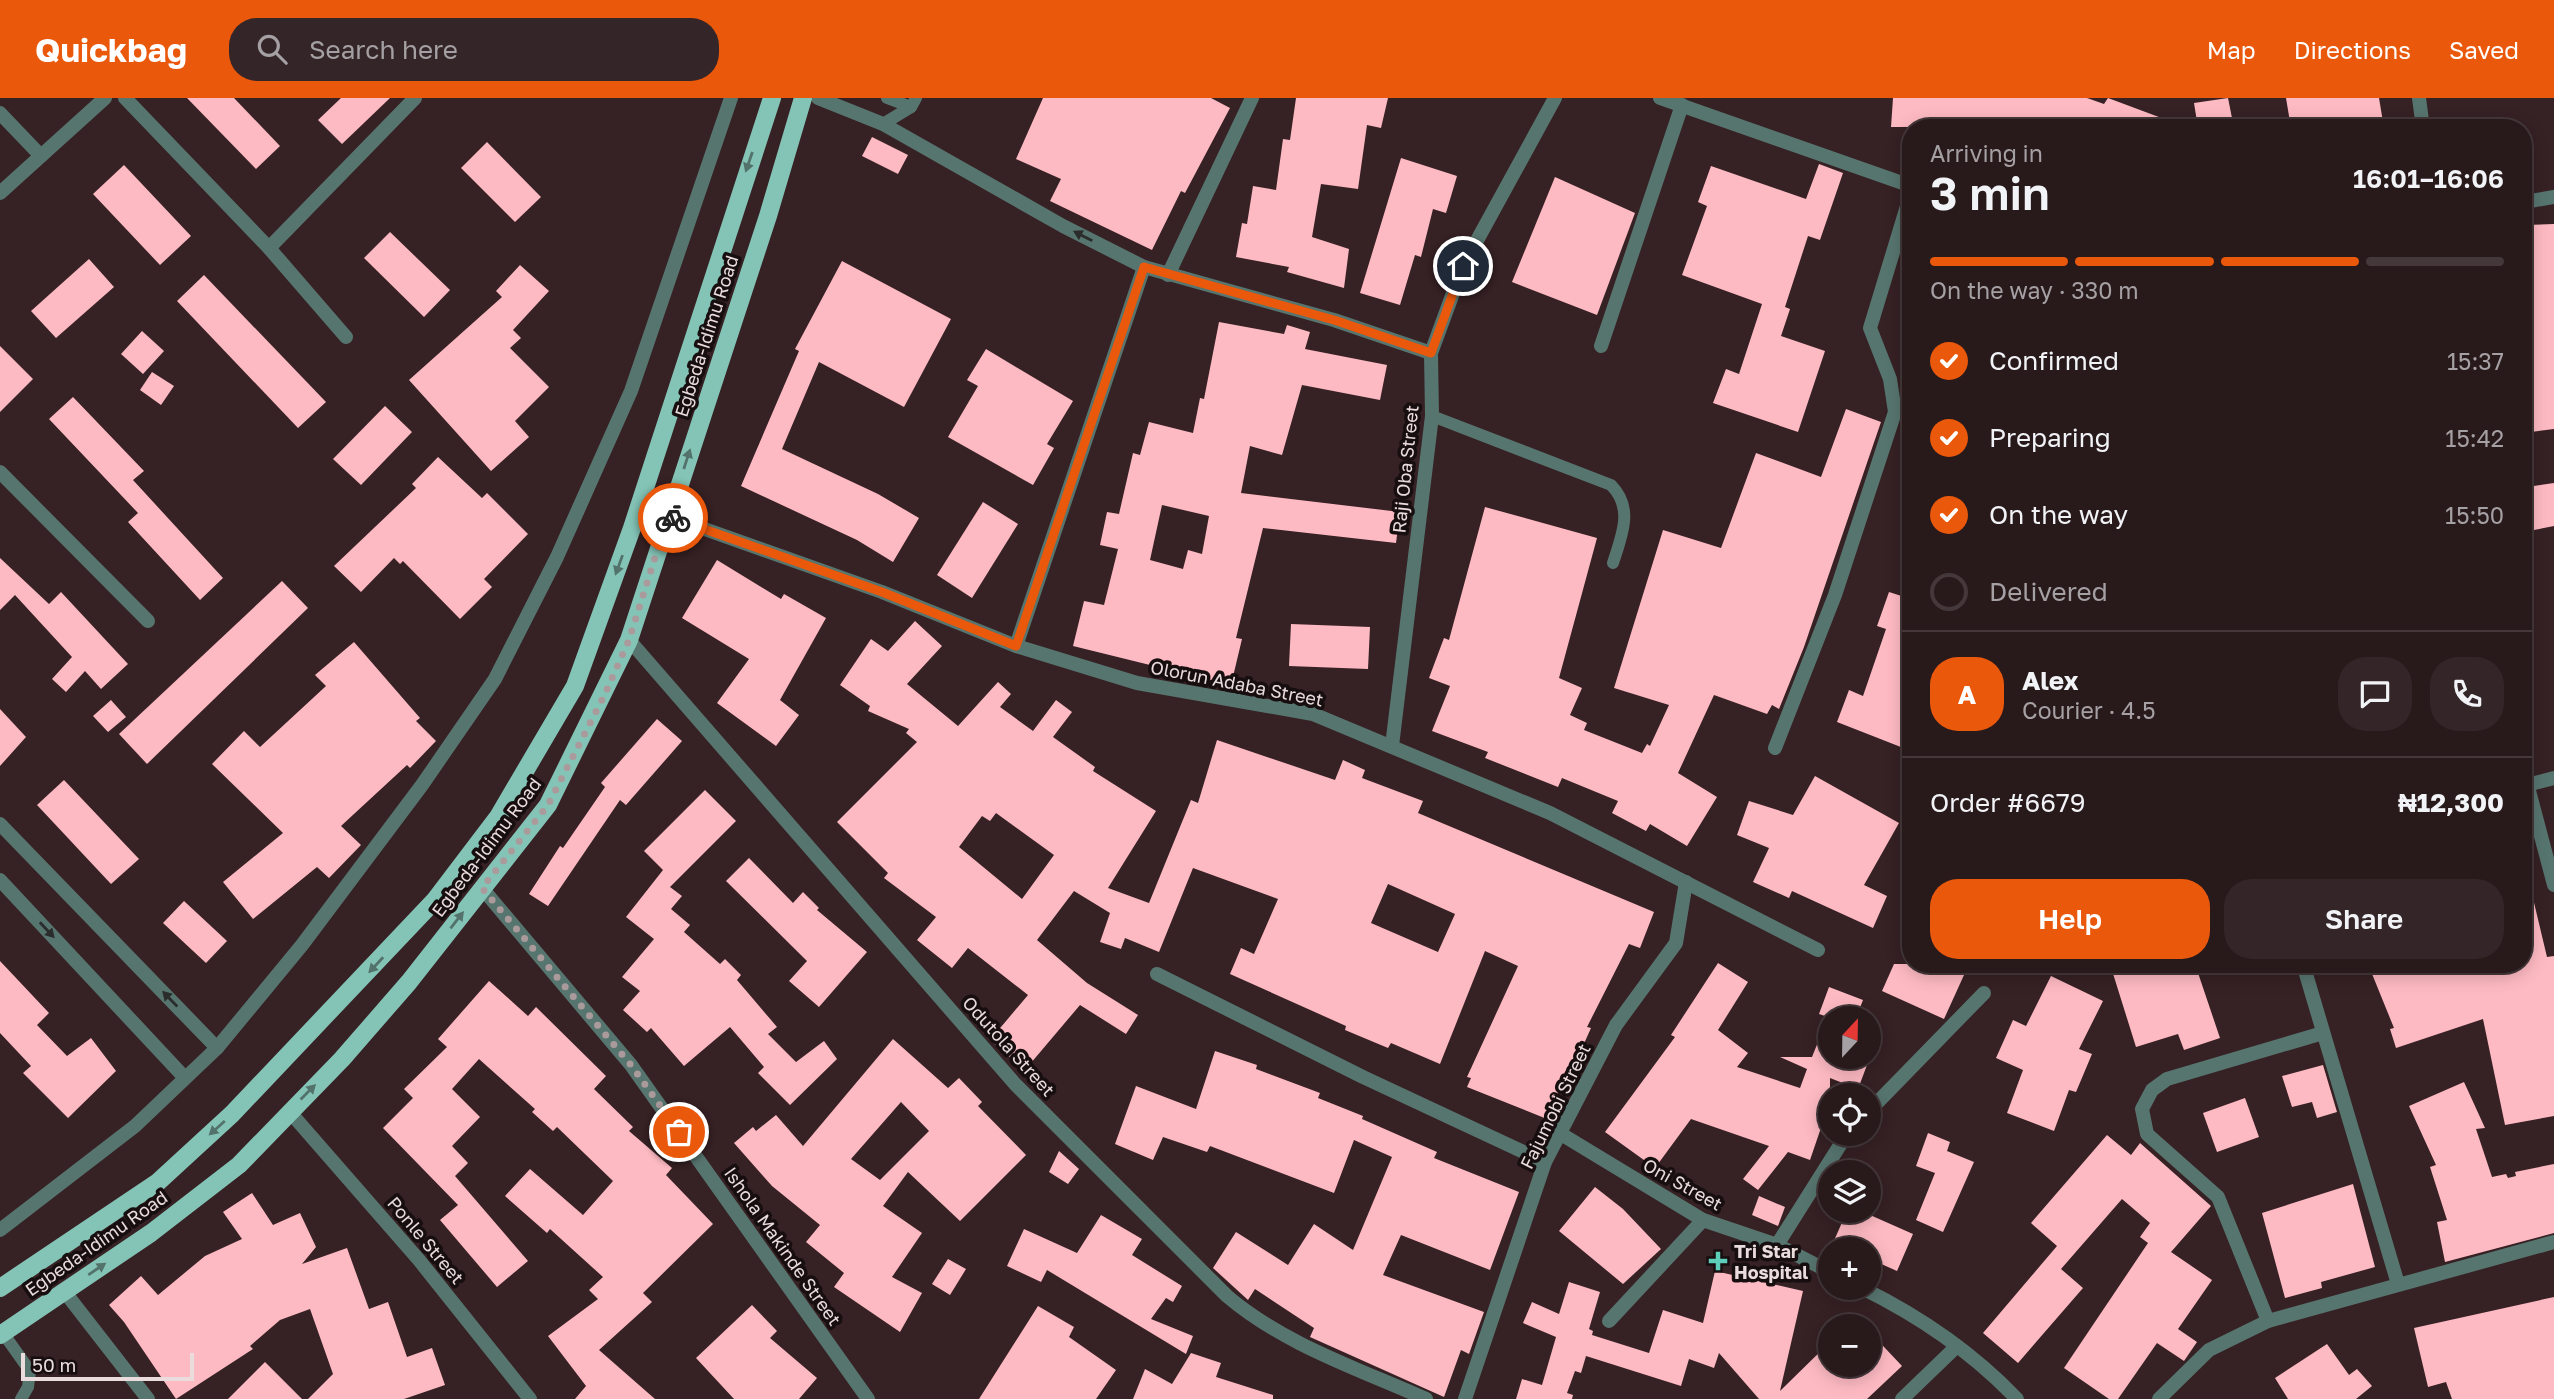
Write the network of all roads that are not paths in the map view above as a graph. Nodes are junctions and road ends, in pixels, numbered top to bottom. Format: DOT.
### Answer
graph roads {
  1 [pos="105,98"];
  2 [pos="125,98"];
  3 [pos="415,98"];
  4 [pos="731,98"];
  5 [pos="772,98"];
  6 [pos="803,98"];
  7 [pos="818,98"];
  8 [pos="887,98"];
  9 [pos="1252,98"];
  10 [pos="1555,98"];
  11 [pos="1660,98"];
  12 [pos="2419,98"];
  13 [pos="913,103"];
  14 [pos="1682,105"];
  15 [pos="0,113"];
  16 [pos="2422,119"];
  17 [pos="883,124"];
  18 [pos="41,156"];
  19 [pos="1902,183"];
  20 [pos="0,193"];
  21 [pos="2554,197"];
  22 [pos="2532,201"];
  23 [pos="1902,223"];
  24 [pos="270,248"];
  25 [pos="1144,267"];
  26 [pos="1168,275"];
  27 [pos="346,337"];
  28 [pos="1601,346"];
  29 [pos="1431,353"];
  30 [pos="1432,416"];
  31 [pos="0,472"];
  32 [pos="668,516"];
  33 [pos="1613,563"];
  34 [pos="148,621"];
  35 [pos="629,640"];
  36 [pos="1016,646"];
  37 [pos="1392,746"];
  38 [pos="1775,748"];
  39 [pos="2554,778"];
  40 [pos="2532,779"];
  41 [pos="2532,805"];
  42 [pos="0,824"];
  43 [pos="0,880"];
  44 [pos="1686,882"];
  45 [pos="2554,885"];
  46 [pos="482,888"];
  47 [pos="1818,950"];
  48 [pos="2306,973"];
  49 [pos="1157,974"];
  50 [pos="1984,993"];
  51 [pos="2323,1033"];
  52 [pos="217,1048"];
  53 [pos="185,1078"];
  54 [pos="1881,1099"];
  55 [pos="289,1111"];
  56 [pos="1561,1134"];
  57 [pos="1839,1146"];
  58 [pos="1545,1162"];
  59 [pos="1703,1220"];
  60 [pos="0,1230"];
  61 [pos="2554,1242"];
  62 [pos="1777,1245"];
  63 [pos="1818,1266"];
  64 [pos="2398,1284"];
  65 [pos="0,1288"];
  66 [pos="64,1291"];
  67 [pos="1881,1298"];
  68 [pos="1609,1321"];
  69 [pos="2268,1321"];
  70 [pos="2,1334"];
  71 [pos="1957,1346"];
  72 [pos="21,1399"];
  73 [pos="148,1399"];
  74 [pos="530,1399"];
  75 [pos="868,1399"];
  76 [pos="1426,1399"];
  77 [pos="1465,1399"];
  78 [pos="1902,1399"];
  79 [pos="2017,1399"];
  80 [pos="2159,1399"];
  1 -- 18 [label="street"];
  2 -- 24 [label="street"];
  3 -- 24 [label="street"];
  4 -- 52 [label="street"];
  5 -- 65 [label="main road, Egbeda-Idimu Road, one-way"];
  32 -- 6 [label="main road, Egbeda-Idimu Road, one-way"];
  7 -- 17 [label="street"];
  8 -- 13 [label="lane"];
  9 -- 26 [label="street"];
  10 -- 29 [label="street, Raji Oba Street"];
  11 -- 14 [label="street"];
  12 -- 16 [label="street"];
  13 -- 17 [label="lane"];
  14 -- 19 [label="street"];
  14 -- 28 [label="street"];
  15 -- 18 [label="street"];
  25 -- 17 [label="street, one-way"];
  18 -- 20 [label="street"];
  21 -- 22 [label="street"];
  23 -- 38 [label="street"];
  24 -- 27 [label="street"];
  25 -- 26 [label="street"];
  25 -- 36 [label="street"];
  26 -- 29 [label="street"];
  29 -- 30 [label="street, Raji Oba Street"];
  30 -- 33 [label="lane"];
  30 -- 37 [label="street, Raji Oba Street"];
  31 -- 34 [label="street"];
  32 -- 35 [label="main road, Egbeda-Idimu Road"];
  32 -- 36 [label="street, Olorun Adaba Street"];
  35 -- 46 [label="main road, Egbeda-Idimu Road"];
  35 -- 76 [label="street, Odutola Street"];
  36 -- 37 [label="street, Olorun Adaba Street"];
  37 -- 44 [label="street, Olorun Adaba Street"];
  39 -- 40 [label="street"];
  41 -- 45 [label="street"];
  52 -- 42 [label="street, one-way"];
  43 -- 53 [label="street, one-way"];
  44 -- 47 [label="street, Olorun Adaba Street"];
  44 -- 56 [label="street, Fajumobi Street"];
  55 -- 46 [label="main road, Egbeda-Idimu Road, one-way"];
  46 -- 75 [label="street, Ishola Makinde Street"];
  48 -- 51 [label="street"];
  49 -- 58 [label="street"];
  50 -- 54 [label="street"];
  51 -- 64 [label="street"];
  51 -- 69 [label="street"];
  52 -- 53 [label="street"];
  53 -- 60 [label="street"];
  66 -- 55 [label="main road, Egbeda-Idimu Road, one-way"];
  55 -- 74 [label="street, Ponle Street"];
  56 -- 58 [label="street, Fajumobi Street"];
  56 -- 59 [label="street, Oni Street"];
  57 -- 62 [label="street"];
  58 -- 77 [label="street, Fajumobi Street"];
  59 -- 62 [label="street, Oni Street"];
  59 -- 68 [label="street"];
  61 -- 64 [label="street"];
  62 -- 63 [label="street, Oni Street"];
  64 -- 69 [label="street"];
  66 -- 70 [label="main road, Egbeda-Idimu Road"];
  66 -- 73 [label="street"];
  67 -- 71 [label="street"];
  69 -- 80 [label="street"];
  70 -- 72 [label="lane"];
  71 -- 78 [label="street"];
  71 -- 79 [label="street"];
}
